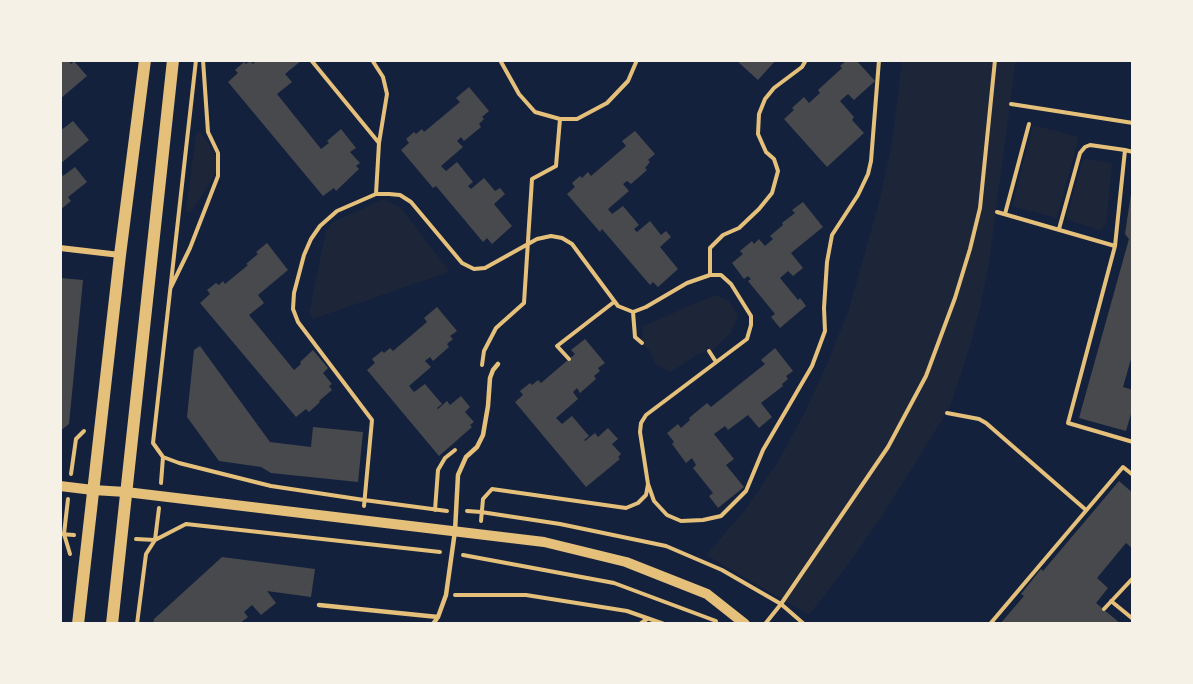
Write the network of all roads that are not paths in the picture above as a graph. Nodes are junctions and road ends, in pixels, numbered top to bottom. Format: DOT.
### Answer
graph roads {
  1 [pos="145,60"];
  2 [pos="173,60"];
  3 [pos="60,248"];
  4 [pos="120,255"];
  5 [pos="498,364"];
  6 [pos="60,486"];
  7 [pos="93,490"];
  8 [pos="126,492"];
  9 [pos="455,531"];
  10 [pos="319,605"];
  11 [pos="438,617"];
  12 [pos="78,624"];
  13 [pos="112,624"];
  14 [pos="433,624"];
  15 [pos="745,624"];
  1 -- 4 [label="main road"];
  2 -- 8 [label="main road"];
  3 -- 4 [label="street"];
  4 -- 7 [label="main road"];
  5 -- 9 [label="lane"];
  6 -- 7 [label="street"];
  7 -- 8 [label="street"];
  7 -- 12 [label="main road"];
  8 -- 9 [label="street"];
  8 -- 13 [label="main road"];
  9 -- 11 [label="lane"];
  9 -- 15 [label="street"];
  10 -- 11 [label="lane"];
  11 -- 14 [label="lane"];
}
